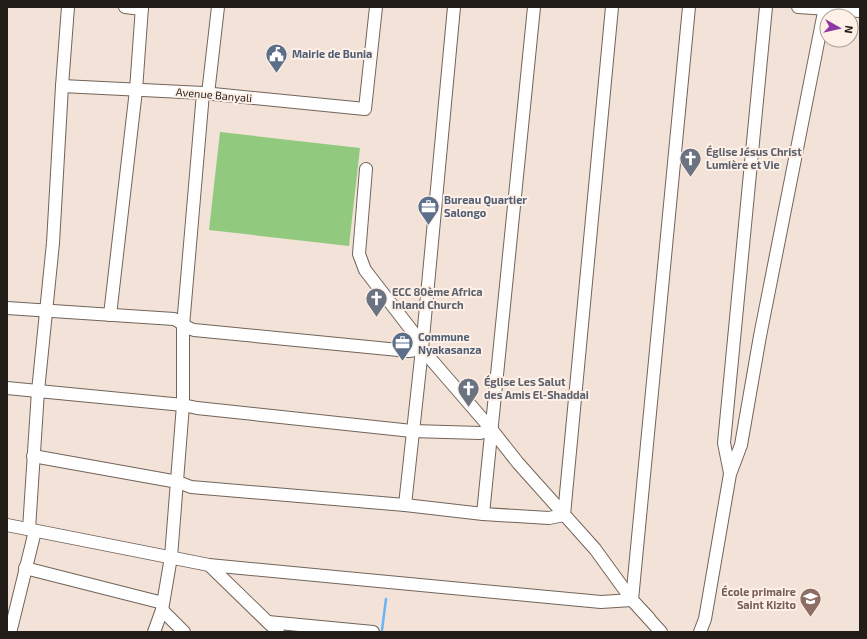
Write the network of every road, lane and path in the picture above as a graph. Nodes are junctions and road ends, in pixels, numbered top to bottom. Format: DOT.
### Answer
graph roads {
  1 [pos="68,7"];
  2 [pos="125,7"];
  3 [pos="218,7"];
  4 [pos="376,7"];
  5 [pos="454,7"];
  6 [pos="534,7"];
  7 [pos="612,7"];
  8 [pos="689,7"];
  9 [pos="766,7"];
  10 [pos="798,7"];
  11 [pos="824,7"];
  12 [pos="142,8"];
  13 [pos="860,11"];
  14 [pos="62,86"];
  15 [pos="136,90"];
  16 [pos="205,94"];
  17 [pos="366,169"];
  18 [pos="7,308"];
  19 [pos="46,311"];
  20 [pos="110,315"];
  21 [pos="183,326"];
  22 [pos="422,349"];
  23 [pos="7,388"];
  24 [pos="38,390"];
  25 [pos="183,405"];
  26 [pos="492,430"];
  27 [pos="412,431"];
  28 [pos="34,456"];
  29 [pos="730,474"];
  30 [pos="178,482"];
  31 [pos="404,505"];
  32 [pos="483,514"];
  33 [pos="564,515"];
  34 [pos="7,525"];
  35 [pos="32,530"];
  36 [pos="171,557"];
  37 [pos="209,565"];
  38 [pos="25,568"];
  39 [pos="632,600"];
  40 [pos="163,607"];
  41 [pos="268,622"];
  42 [pos="11,630"];
  43 [pos="154,632"];
  44 [pos="184,632"];
  45 [pos="278,632"];
  46 [pos="373,632"];
  47 [pos="661,632"];
  48 [pos="700,632"];
  1 -- 14 [label="street"];
  2 -- 12 [label="street"];
  3 -- 16 [label="street"];
  4 -- 16 [label="street, Avenue Banyali"];
  5 -- 22 [label="street"];
  6 -- 26 [label="street"];
  7 -- 33 [label="street"];
  8 -- 39 [label="street"];
  9 -- 29 [label="street"];
  10 -- 11 [label="street"];
  11 -- 13 [label="street"];
  11 -- 29 [label="street"];
  12 -- 15 [label="street"];
  14 -- 15 [label="street, Avenue Banyali"];
  14 -- 19 [label="street"];
  15 -- 16 [label="street, Avenue Banyali"];
  15 -- 20 [label="street"];
  16 -- 21 [label="street"];
  17 -- 22 [label="street"];
  18 -- 19 [label="street"];
  19 -- 20 [label="street"];
  19 -- 24 [label="street"];
  20 -- 21 [label="street"];
  21 -- 22 [label="street"];
  21 -- 25 [label="street"];
  22 -- 26 [label="street"];
  22 -- 27 [label="street"];
  23 -- 24 [label="street"];
  24 -- 25 [label="street"];
  24 -- 28 [label="street"];
  25 -- 27 [label="street"];
  25 -- 30 [label="street"];
  26 -- 27 [label="street"];
  26 -- 32 [label="street"];
  26 -- 33 [label="street"];
  27 -- 31 [label="street"];
  28 -- 30 [label="street"];
  28 -- 35 [label="street"];
  29 -- 48 [label="street"];
  30 -- 31 [label="street"];
  30 -- 36 [label="street"];
  31 -- 32 [label="street"];
  32 -- 33 [label="street"];
  33 -- 39 [label="street"];
  34 -- 35 [label="street"];
  35 -- 36 [label="street"];
  35 -- 38 [label="street"];
  36 -- 37 [label="street"];
  36 -- 40 [label="street"];
  37 -- 39 [label="street"];
  37 -- 41 [label="street"];
  38 -- 40 [label="street"];
  38 -- 42 [label="street"];
  39 -- 47 [label="street"];
  40 -- 43 [label="street"];
  40 -- 44 [label="street"];
  41 -- 45 [label="street"];
  41 -- 46 [label="street"];
}
